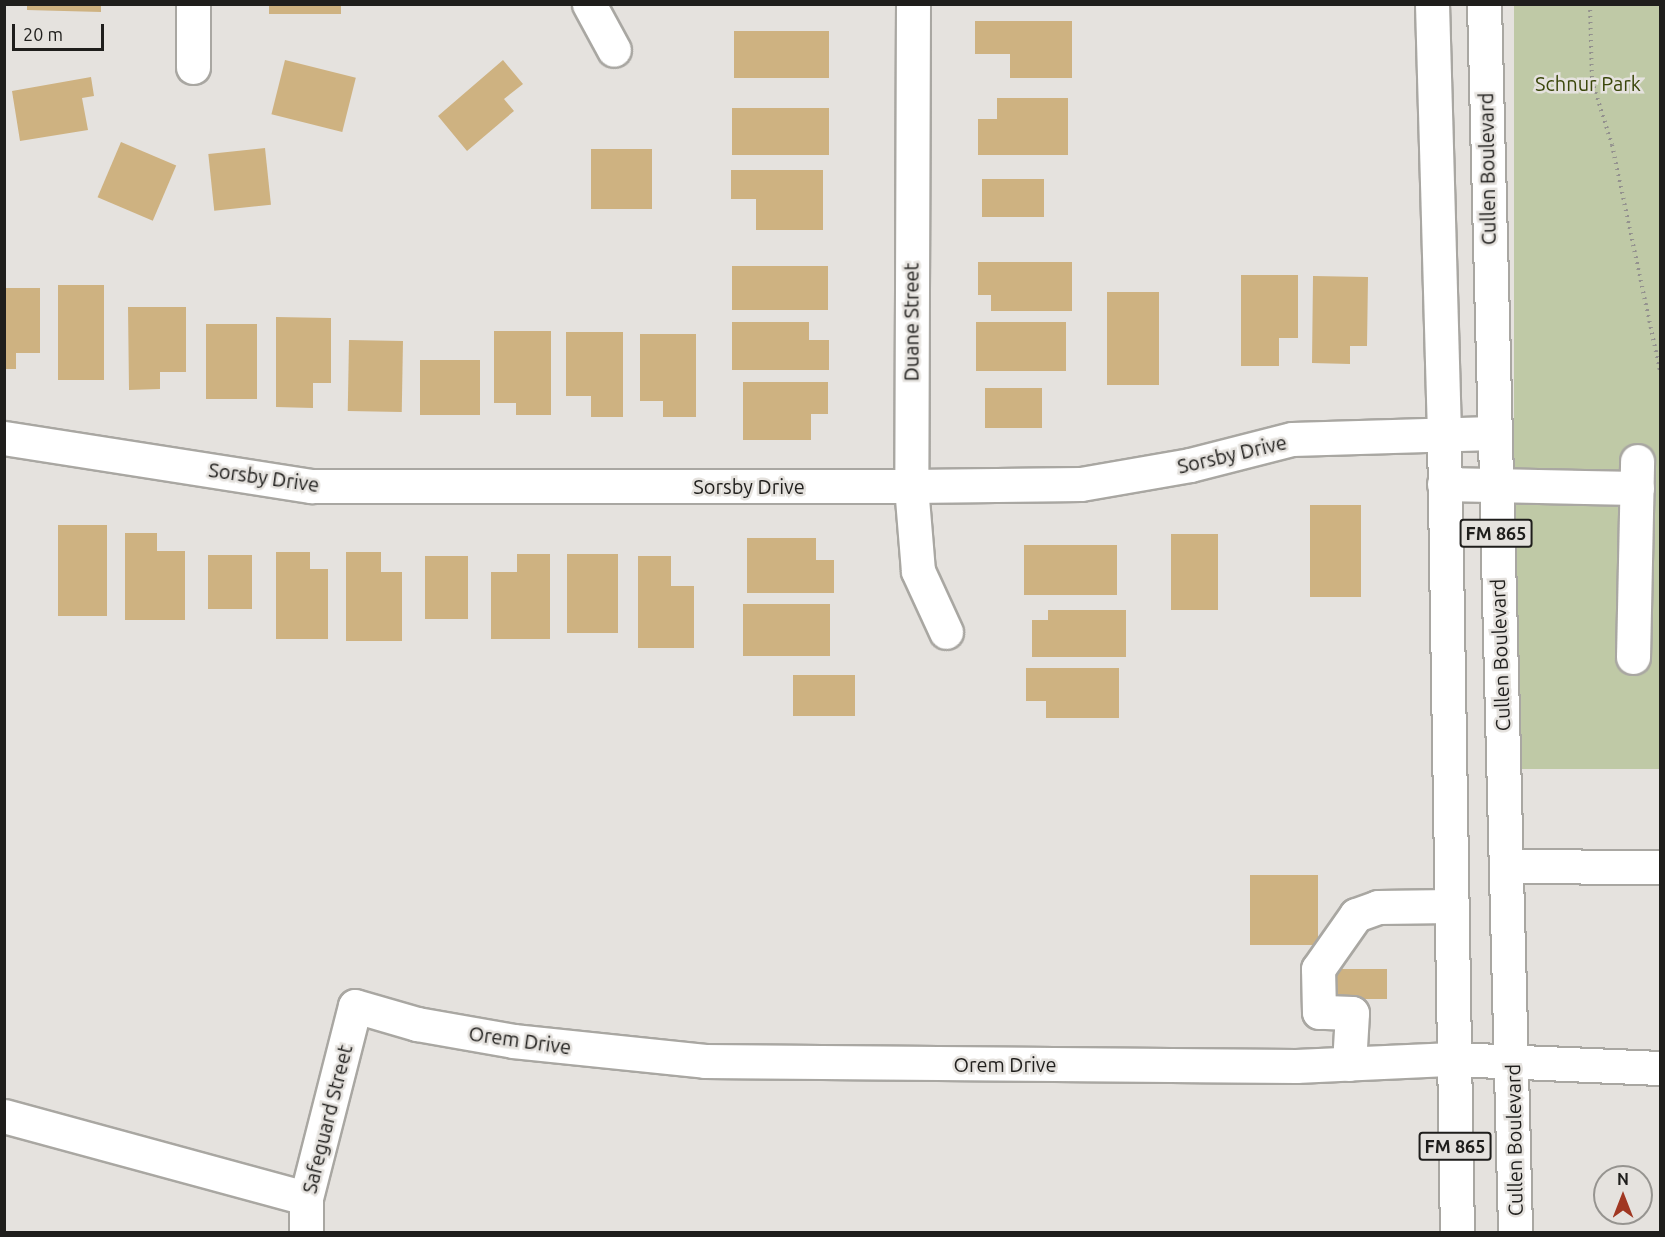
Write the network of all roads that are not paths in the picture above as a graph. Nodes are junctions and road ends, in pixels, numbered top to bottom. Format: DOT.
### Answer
graph roads {
  1 [pos="193,4"];
  2 [pos="589,4"];
  3 [pos="913,4"];
  4 [pos="1432,4"];
  5 [pos="1484,4"];
  6 [pos="614,50"];
  7 [pos="193,67"];
  8 [pos="1492,433"];
  9 [pos="1444,435"];
  10 [pos="4,438"];
  11 [pos="1494,483"];
  12 [pos="1444,484"];
  13 [pos="911,486"];
  14 [pos="946,632"];
  15 [pos="1633,657"];
  16 [pos="1508,866"];
  17 [pos="1660,867"];
  18 [pos="1450,906"];
  19 [pos="355,1006"];
  20 [pos="1453,1059"];
  21 [pos="1514,1060"];
  22 [pos="1349,1064"];
  23 [pos="1660,1068"];
  24 [pos="4,1116"];
  25 [pos="306,1198"];
  26 [pos="306,1233"];
  27 [pos="1457,1233"];
  28 [pos="1515,1233"];
  1 -- 7 [label="street"];
  2 -- 6 [label="street"];
  3 -- 13 [label="street, Duane Street"];
  4 -- 9 [label="street, FM 865"];
  5 -- 8 [label="street, Cullen Boulevard / FM 865"];
  8 -- 9 [label="street, Sorsby Drive"];
  8 -- 11 [label="street, Cullen Boulevard / FM 865"];
  9 -- 12 [label="street, FM 865"];
  9 -- 13 [label="street, Sorsby Drive"];
  10 -- 13 [label="street, Sorsby Drive"];
  11 -- 12 [label="street"];
  11 -- 15 [label="street"];
  11 -- 16 [label="street, Cullen Boulevard / FM 865"];
  12 -- 18 [label="street, FM 865"];
  13 -- 14 [label="street, Duane Street"];
  16 -- 17 [label="street"];
  16 -- 21 [label="street, Cullen Boulevard / FM 865"];
  18 -- 20 [label="street, FM 865"];
  18 -- 22 [label="street"];
  19 -- 22 [label="street, Orem Drive"];
  19 -- 25 [label="street, Safeguard Street"];
  20 -- 21 [label="street, Orem Drive"];
  20 -- 22 [label="street, Orem Drive"];
  20 -- 27 [label="street, FM 865"];
  21 -- 23 [label="street, Orem Drive"];
  21 -- 28 [label="street, Cullen Boulevard / FM 865"];
  24 -- 25 [label="street"];
  25 -- 26 [label="street, Safeguard Street"];
}
